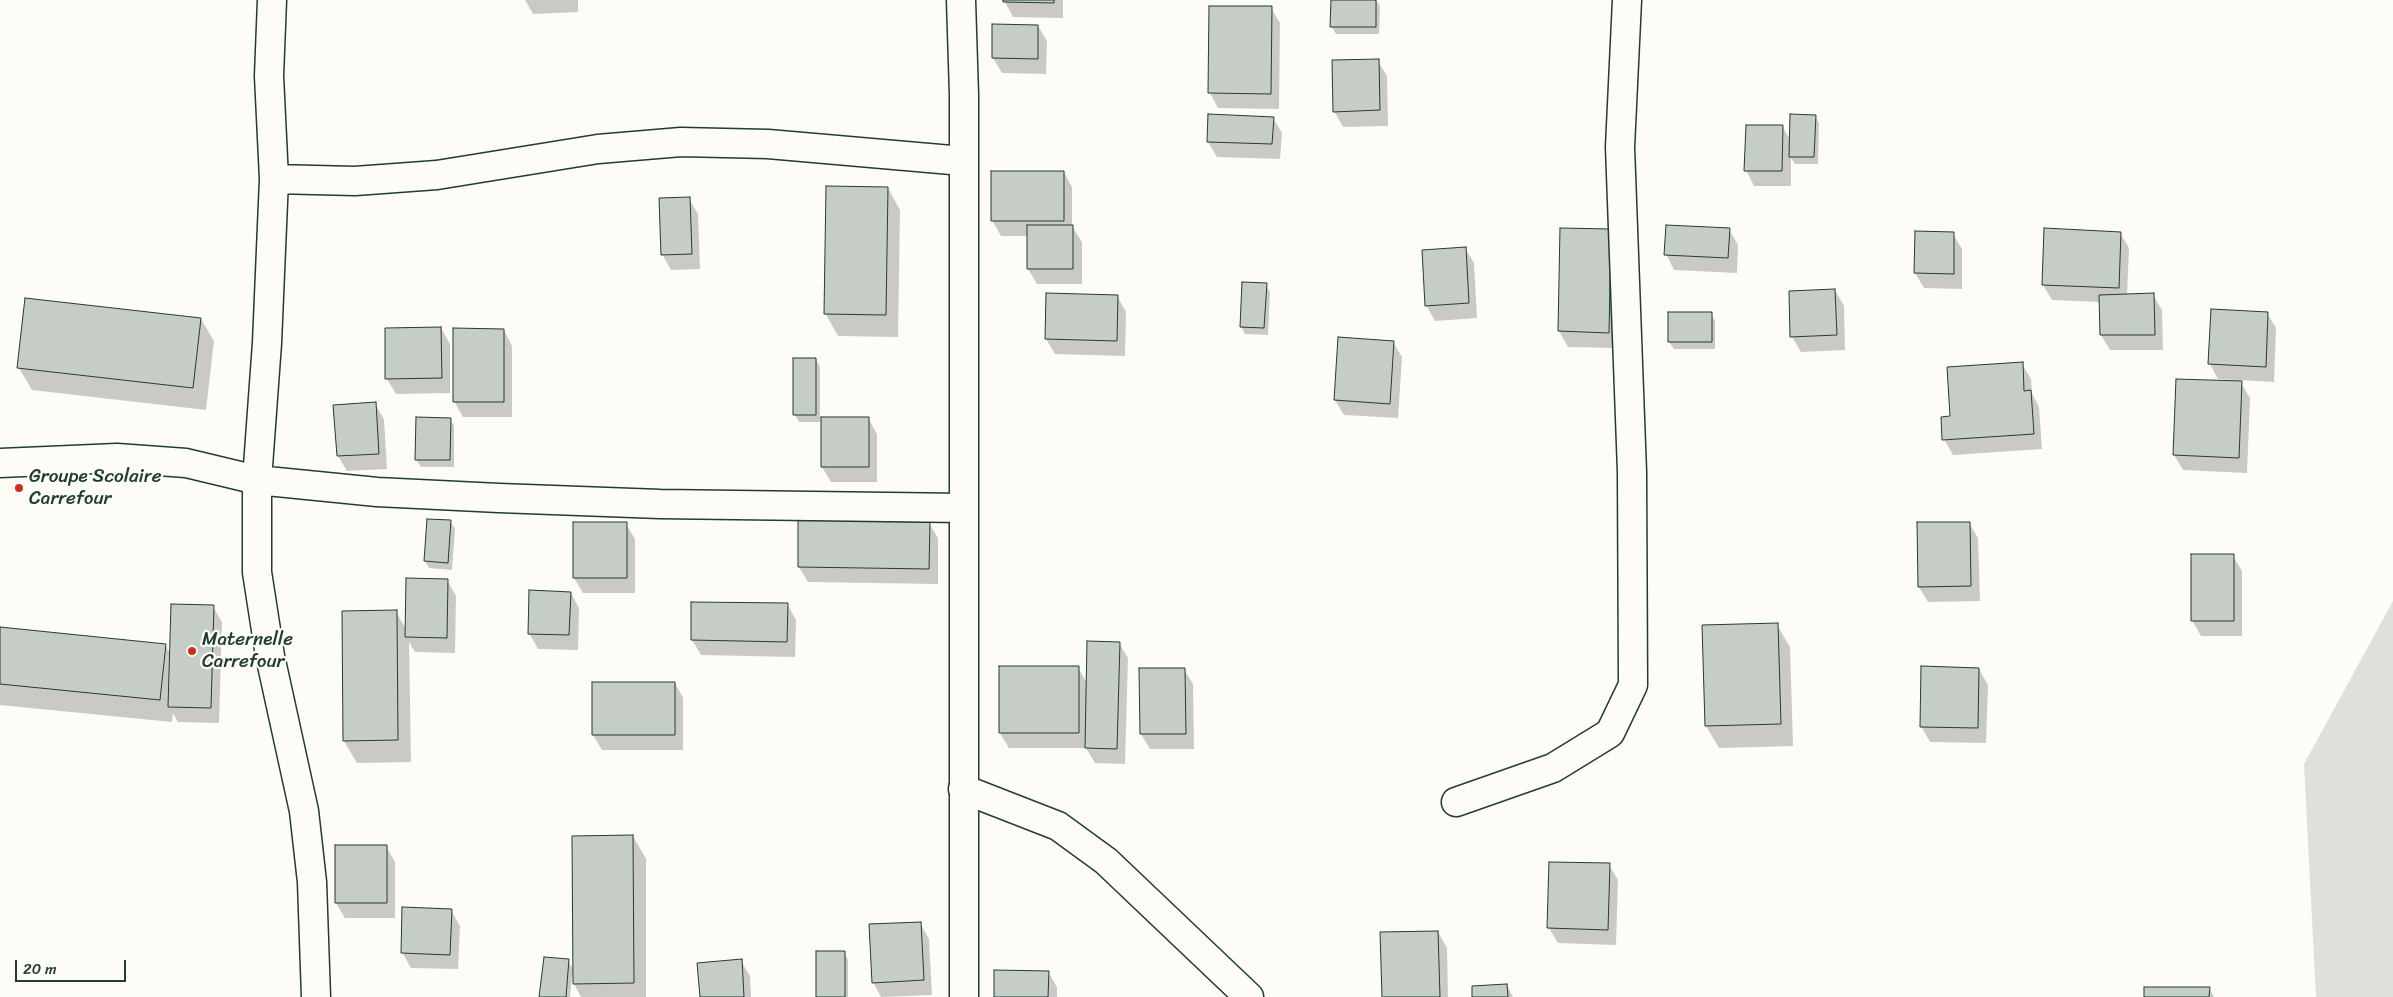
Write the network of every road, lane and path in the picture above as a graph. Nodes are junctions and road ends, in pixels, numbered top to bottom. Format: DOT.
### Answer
graph roads {
  1 [pos="272,0"];
  2 [pos="961,0"];
  3 [pos="1627,0"];
  4 [pos="963,161"];
  5 [pos="274,179"];
  6 [pos="0,463"];
  7 [pos="257,480"];
  8 [pos="963,508"];
  9 [pos="963,789"];
  10 [pos="1456,802"];
  11 [pos="316,997"];
  12 [pos="964,997"];
  13 [pos="1249,997"];
  1 -- 5 [label="street"];
  2 -- 4 [label="street"];
  3 -- 10 [label="street"];
  4 -- 5 [label="street"];
  4 -- 8 [label="street"];
  5 -- 7 [label="street"];
  6 -- 7 [label="street"];
  7 -- 8 [label="street"];
  7 -- 11 [label="street"];
  8 -- 9 [label="street"];
  9 -- 12 [label="street"];
  9 -- 13 [label="street"];
}
